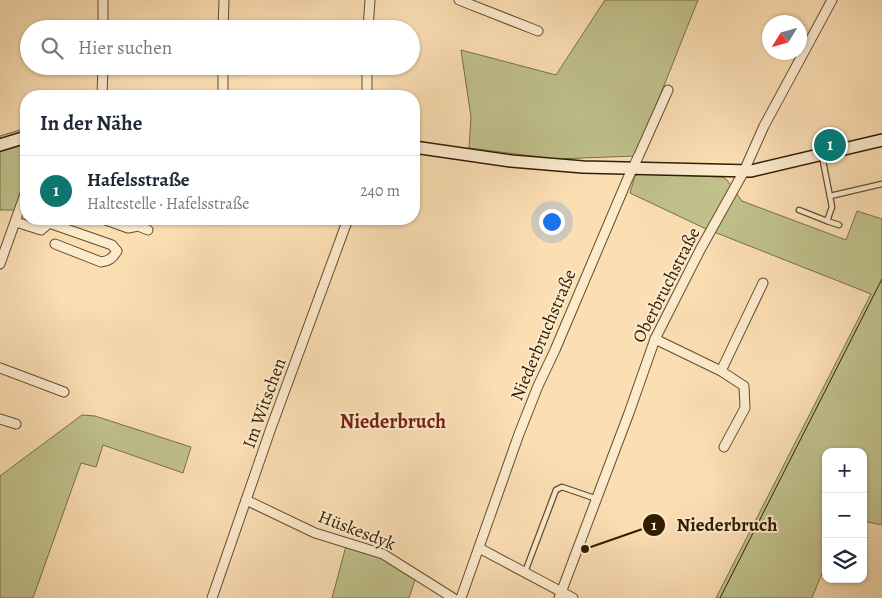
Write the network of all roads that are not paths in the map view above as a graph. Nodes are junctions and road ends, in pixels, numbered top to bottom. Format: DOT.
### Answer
graph roads {
  1 [pos="103,0"];
  2 [pos="224,0"];
  3 [pos="370,0"];
  4 [pos="459,0"];
  5 [pos="832,0"];
  6 [pos="103,20"];
  7 [pos="224,20"];
  8 [pos="369,20"];
  9 [pos="538,31"];
  10 [pos="103,75"];
  11 [pos="223,75"];
  12 [pos="367,75"];
  13 [pos="102,90"];
  14 [pos="223,90"];
  15 [pos="367,90"];
  16 [pos="668,90"];
  17 [pos="20,139"];
  18 [pos="882,140"];
  19 [pos="0,145"];
  20 [pos="420,147"];
  21 [pos="821,155"];
  22 [pos="633,168"];
  23 [pos="744,171"];
  24 [pos="882,184"];
  25 [pos="830,196"];
  26 [pos="20,210"];
  27 [pos="799,210"];
  28 [pos="827,221"];
  29 [pos="16,222"];
  30 [pos="20,223"];
  31 [pos="25,225"];
  32 [pos="47,225"];
  33 [pos="55,225"];
  34 [pos="120,225"];
  35 [pos="134,225"];
  36 [pos="142,225"];
  37 [pos="346,225"];
  38 [pos="839,225"];
  39 [pos="148,230"];
  40 [pos="55,244"];
  41 [pos="0,264"];
  42 [pos="763,283"];
  43 [pos="655,339"];
  44 [pos="0,368"];
  45 [pos="721,371"];
  46 [pos="64,392"];
  47 [pos="0,419"];
  48 [pos="16,424"];
  49 [pos="724,448"];
  50 [pos="596,499"];
  51 [pos="246,500"];
  52 [pos="479,548"];
  53 [pos="525,573"];
  54 [pos="561,595"];
  55 [pos="212,598"];
  56 [pos="453,598"];
  57 [pos="461,598"];
  58 [pos="573,598"];
  1 -- 6 [label="street"];
  2 -- 7 [label="street"];
  3 -- 8 [label="street"];
  4 -- 9 [label="street"];
  5 -- 23 [label="street, Oberbruchstraße"];
  10 -- 13 [label="street"];
  11 -- 14 [label="street"];
  12 -- 15 [label="street"];
  16 -- 22 [label="street, Niederbruchstraße"];
  17 -- 19 [label="main road"];
  18 -- 21 [label="main road"];
  20 -- 22 [label="main road"];
  21 -- 23 [label="main road"];
  21 -- 25 [label="lane"];
  22 -- 23 [label="main road"];
  22 -- 52 [label="street, Niederbruchstraße"];
  23 -- 43 [label="street, Oberbruchstraße"];
  24 -- 25 [label="lane"];
  25 -- 28 [label="lane"];
  26 -- 29 [label="street"];
  27 -- 28 [label="lane"];
  28 -- 38 [label="lane"];
  29 -- 30 [label="street"];
  29 -- 41 [label="street"];
  31 -- 32 [label="street"];
  33 -- 40 [label="street"];
  34 -- 35 [label="street"];
  36 -- 39 [label="street"];
  37 -- 51 [label="street, Im Witschen"];
  42 -- 45 [label="street"];
  43 -- 45 [label="street"];
  43 -- 50 [label="street, Oberbruchstraße"];
  44 -- 46 [label="street"];
  45 -- 49 [label="street"];
  47 -- 48 [label="street"];
  50 -- 53 [label="lane"];
  50 -- 54 [label="street, Oberbruchstraße"];
  51 -- 55 [label="street, Im Witschen"];
  51 -- 56 [label="street, Hüskesdyk"];
  52 -- 53 [label="street"];
  52 -- 57 [label="street, Niederbruchstraße"];
  53 -- 54 [label="street"];
  54 -- 58 [label="street"];
}
